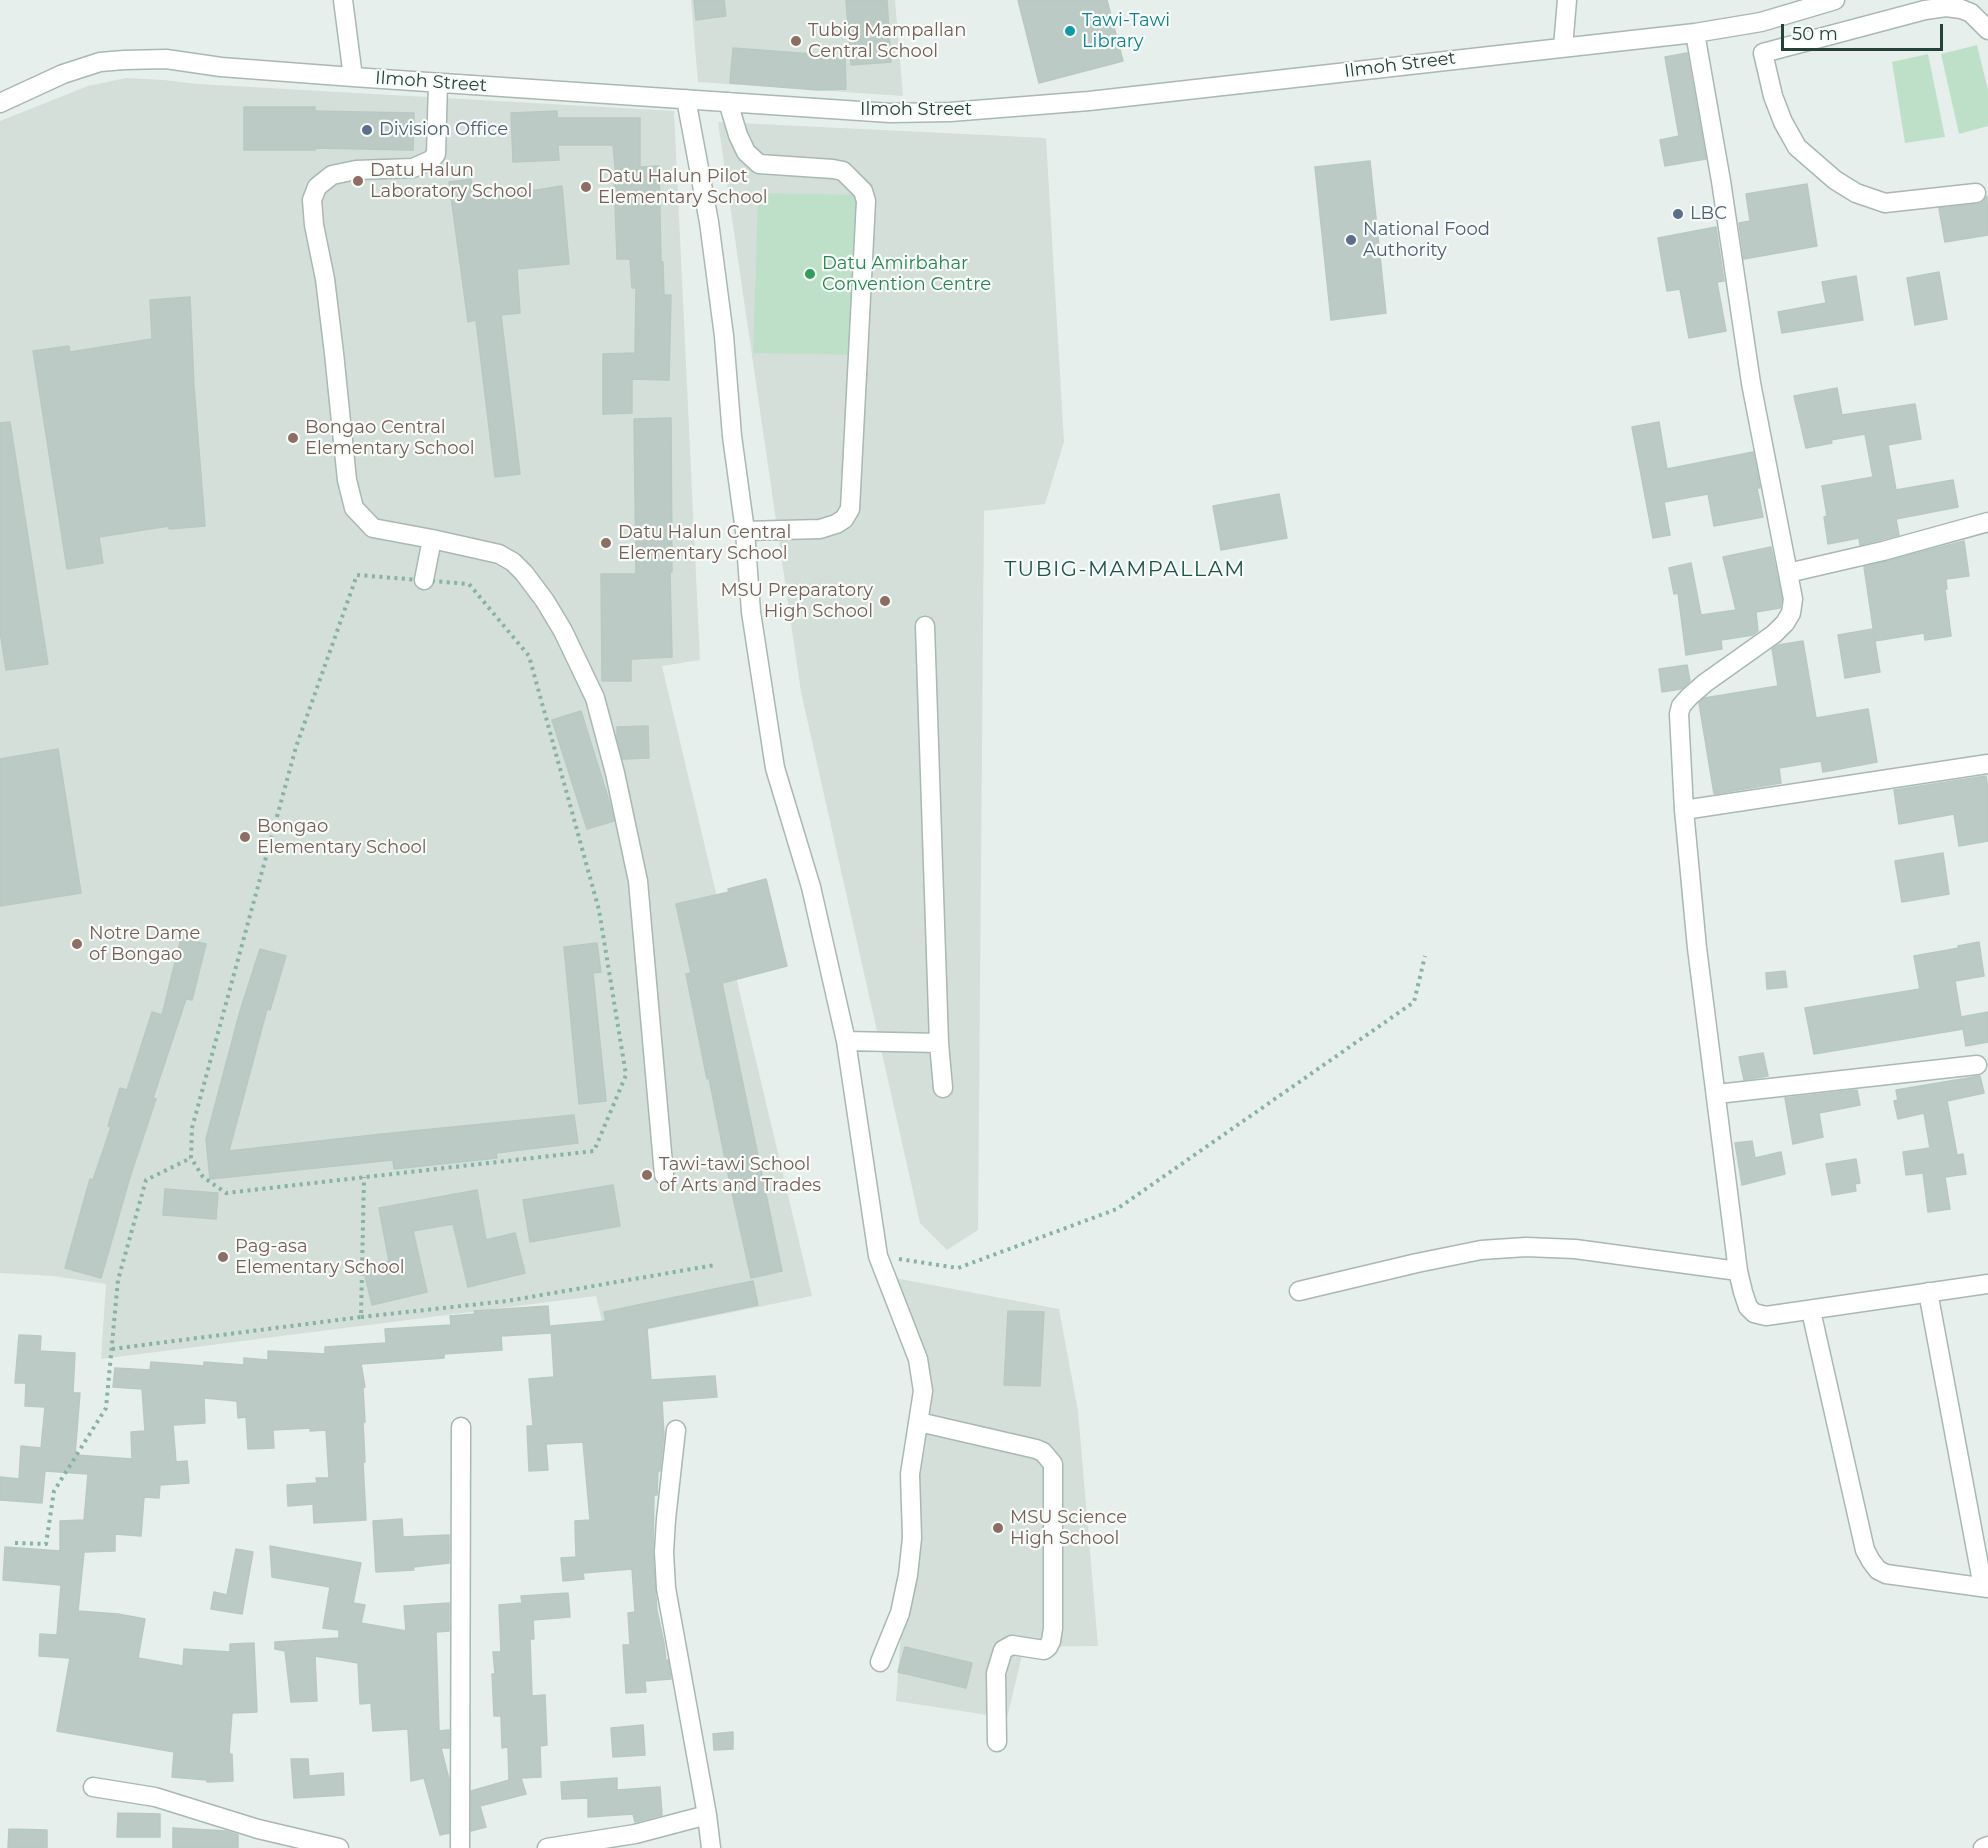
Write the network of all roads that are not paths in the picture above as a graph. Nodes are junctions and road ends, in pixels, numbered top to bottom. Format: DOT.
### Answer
graph roads {
  1 [pos="343,0"];
  2 [pos="1567,0"];
  3 [pos="1835,0"];
  4 [pos="1761,22"];
  5 [pos="1988,30"];
  6 [pos="1695,33"];
  7 [pos="1563,46"];
  8 [pos="1763,53"];
  9 [pos="353,77"];
  10 [pos="438,83"];
  11 [pos="686,99"];
  12 [pos="728,102"];
  13 [pos="0,103"];
  14 [pos="1976,193"];
  15 [pos="1988,522"];
  16 [pos="745,531"];
  17 [pos="432,539"];
  18 [pos="1788,573"];
  19 [pos="424,580"];
  20 [pos="925,626"];
  21 [pos="1988,764"];
  22 [pos="1684,810"];
  23 [pos="846,1041"];
  24 [pos="939,1043"];
  25 [pos="1977,1065"];
  26 [pos="943,1088"];
  27 [pos="1717,1094"];
  28 [pos="663,1175"];
  29 [pos="1738,1270"];
  30 [pos="1988,1284"];
  31 [pos="1299,1291"];
  32 [pos="1928,1292"];
  33 [pos="1811,1311"];
  34 [pos="919,1422"];
  35 [pos="461,1427"];
  36 [pos="676,1430"];
  37 [pos="1985,1587"];
  38 [pos="880,1662"];
  39 [pos="997,1742"];
  40 [pos="93,1786"];
  41 [pos="707,1815"];
  42 [pos="1988,1846"];
  43 [pos="339,1848"];
  44 [pos="460,1848"];
  45 [pos="548,1848"];
  46 [pos="711,1848"];
  47 [pos="1983,1848"];
  1 -- 9 [label="street"];
  2 -- 7 [label="street"];
  3 -- 4 [label="street, Ilmoh Street"];
  4 -- 6 [label="street, Ilmoh Street"];
  4 -- 8 [label="street"];
  5 -- 8 [label="street"];
  6 -- 7 [label="street, Ilmoh Street"];
  6 -- 18 [label="street"];
  7 -- 12 [label="street, Ilmoh Street"];
  8 -- 14 [label="street"];
  9 -- 10 [label="street, Ilmoh Street"];
  9 -- 13 [label="street, Ilmoh Street"];
  10 -- 11 [label="street, Ilmoh Street"];
  10 -- 17 [label="street"];
  11 -- 12 [label="street, Ilmoh Street"];
  11 -- 16 [label="street"];
  12 -- 16 [label="street"];
  15 -- 18 [label="street"];
  16 -- 23 [label="street"];
  17 -- 19 [label="street"];
  17 -- 28 [label="street"];
  18 -- 22 [label="street"];
  20 -- 24 [label="street"];
  21 -- 22 [label="street"];
  22 -- 27 [label="street"];
  23 -- 24 [label="street"];
  23 -- 34 [label="street"];
  24 -- 26 [label="street"];
  25 -- 27 [label="street"];
  27 -- 29 [label="street"];
  29 -- 31 [label="street"];
  29 -- 33 [label="street"];
  30 -- 32 [label="street"];
  32 -- 33 [label="street"];
  32 -- 37 [label="street"];
  33 -- 37 [label="street"];
  34 -- 38 [label="street"];
  34 -- 39 [label="street"];
  35 -- 44 [label="street"];
  36 -- 41 [label="street"];
  40 -- 43 [label="street"];
  41 -- 45 [label="street"];
  41 -- 46 [label="street"];
  42 -- 47 [label="street"];
}
